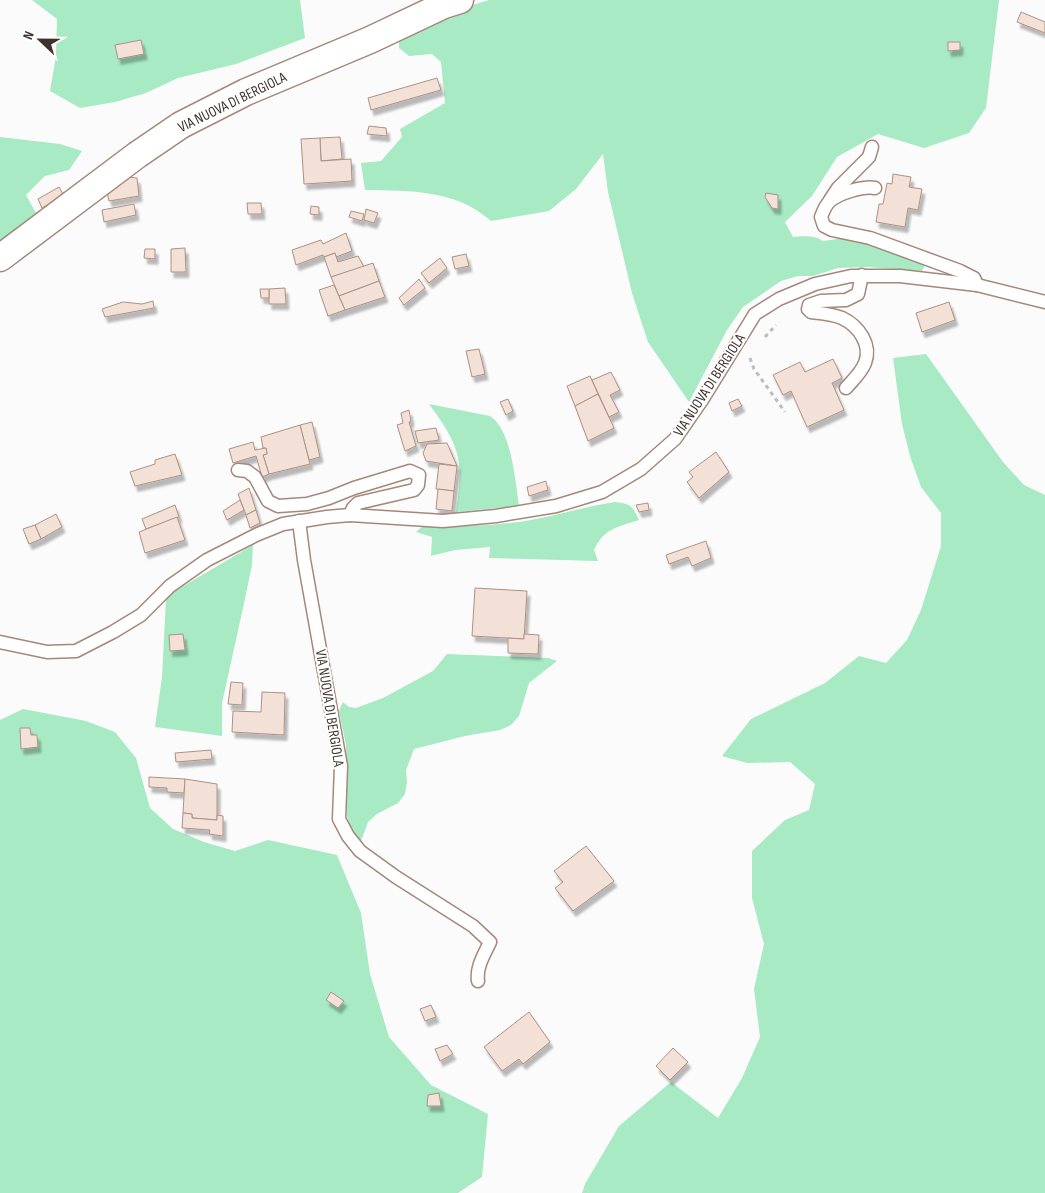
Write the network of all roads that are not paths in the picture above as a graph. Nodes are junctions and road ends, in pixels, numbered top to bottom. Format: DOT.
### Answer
graph roads {
  1 [pos="460,0"];
  2 [pos="872,147"];
  3 [pos="876,188"];
  4 [pos="830,200"];
  5 [pos="0,258"];
  6 [pos="862,275"];
  7 [pos="977,285"];
  8 [pos="1045,302"];
  9 [pos="846,388"];
  10 [pos="238,470"];
  11 [pos="350,516"];
  12 [pos="299,521"];
  13 [pos="0,642"];
  14 [pos="478,981"];
  1 -- 5 [label="street, VIA NUOVA DI BERGIOLA"];
  2 -- 4 [label="lane"];
  3 -- 4 [label="lane"];
  4 -- 7 [label="lane"];
  6 -- 7 [label="lane, VIA NUOVA DI BERGIOLA"];
  6 -- 9 [label="lane"];
  6 -- 11 [label="lane, VIA NUOVA DI BERGIOLA"];
  7 -- 8 [label="lane, VIA NUOVA DI BERGIOLA"];
  10 -- 11 [label="lane"];
  11 -- 12 [label="lane, VIA NUOVA DI BERGIOLA"];
  12 -- 13 [label="lane, VIA NUOVA DI BERGIOLA"];
  12 -- 14 [label="lane, VIA NUOVA DI BERGIOLA"];
}
